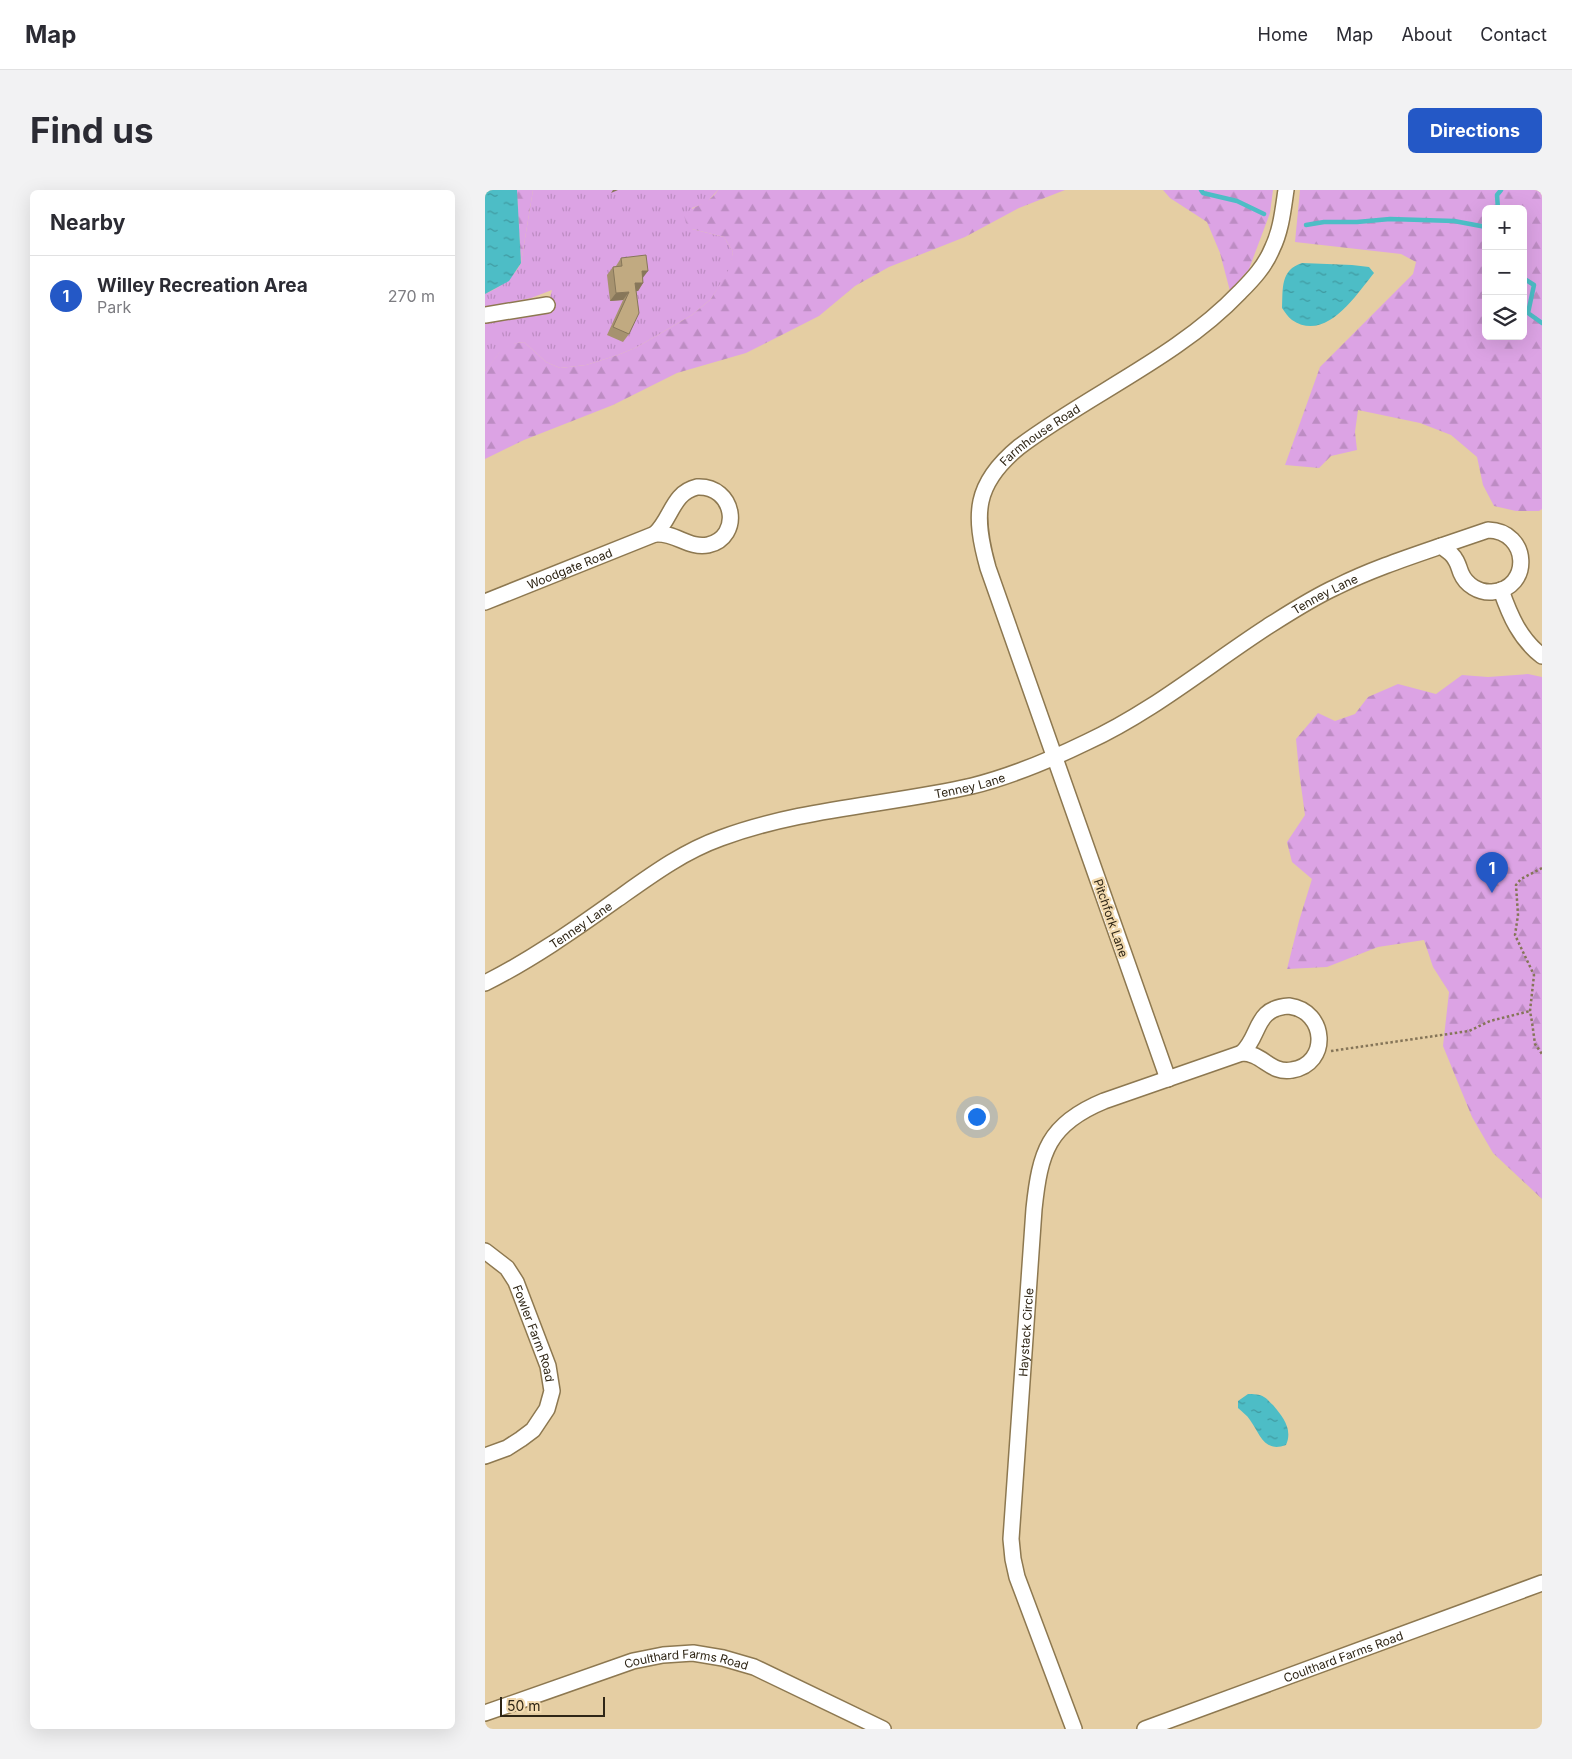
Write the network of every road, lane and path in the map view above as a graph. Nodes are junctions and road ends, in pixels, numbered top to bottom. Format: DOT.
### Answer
graph roads {
  1 [pos="1286,190"];
  2 [pos="547,305"];
  3 [pos="485,315"];
  4 [pos="655,534"];
  5 [pos="1441,546"];
  6 [pos="1501,590"];
  7 [pos="485,602"];
  8 [pos="1542,656"];
  9 [pos="1054,757"];
  10 [pos="1542,868"];
  11 [pos="485,983"];
  12 [pos="1531,1011"];
  13 [pos="1318,1048"];
  14 [pos="1241,1053"];
  15 [pos="1542,1054"];
  16 [pos="1168,1079"];
  17 [pos="485,1251"];
  18 [pos="485,1456"];
  19 [pos="1542,1583"];
  20 [pos="485,1713"];
  21 [pos="883,1729"];
  22 [pos="1074,1729"];
  23 [pos="1145,1729"];
  1 -- 9 [label="street, Farmhouse Road"];
  2 -- 3 [label="street"];
  4 -- 4 [label="street"];
  4 -- 7 [label="street, Woodgate Road"];
  5 -- 6 [label="street"];
  5 -- 6 [label="street, Tenney Lane"];
  5 -- 9 [label="street, Tenney Lane"];
  6 -- 8 [label="street"];
  9 -- 11 [label="street, Tenney Lane"];
  9 -- 16 [label="street, Pitchfork Lane"];
  10 -- 12 [label="path"];
  12 -- 13 [label="path"];
  12 -- 15 [label="path"];
  13 -- 14 [label="street"];
  13 -- 14 [label="street"];
  14 -- 16 [label="street, Haystack Circle"];
  16 -- 22 [label="street, Haystack Circle"];
  17 -- 18 [label="street, Fowler Farm Road"];
  19 -- 23 [label="street, Coulthard Farms Road"];
  20 -- 21 [label="street, Coulthard Farms Road"];
}
